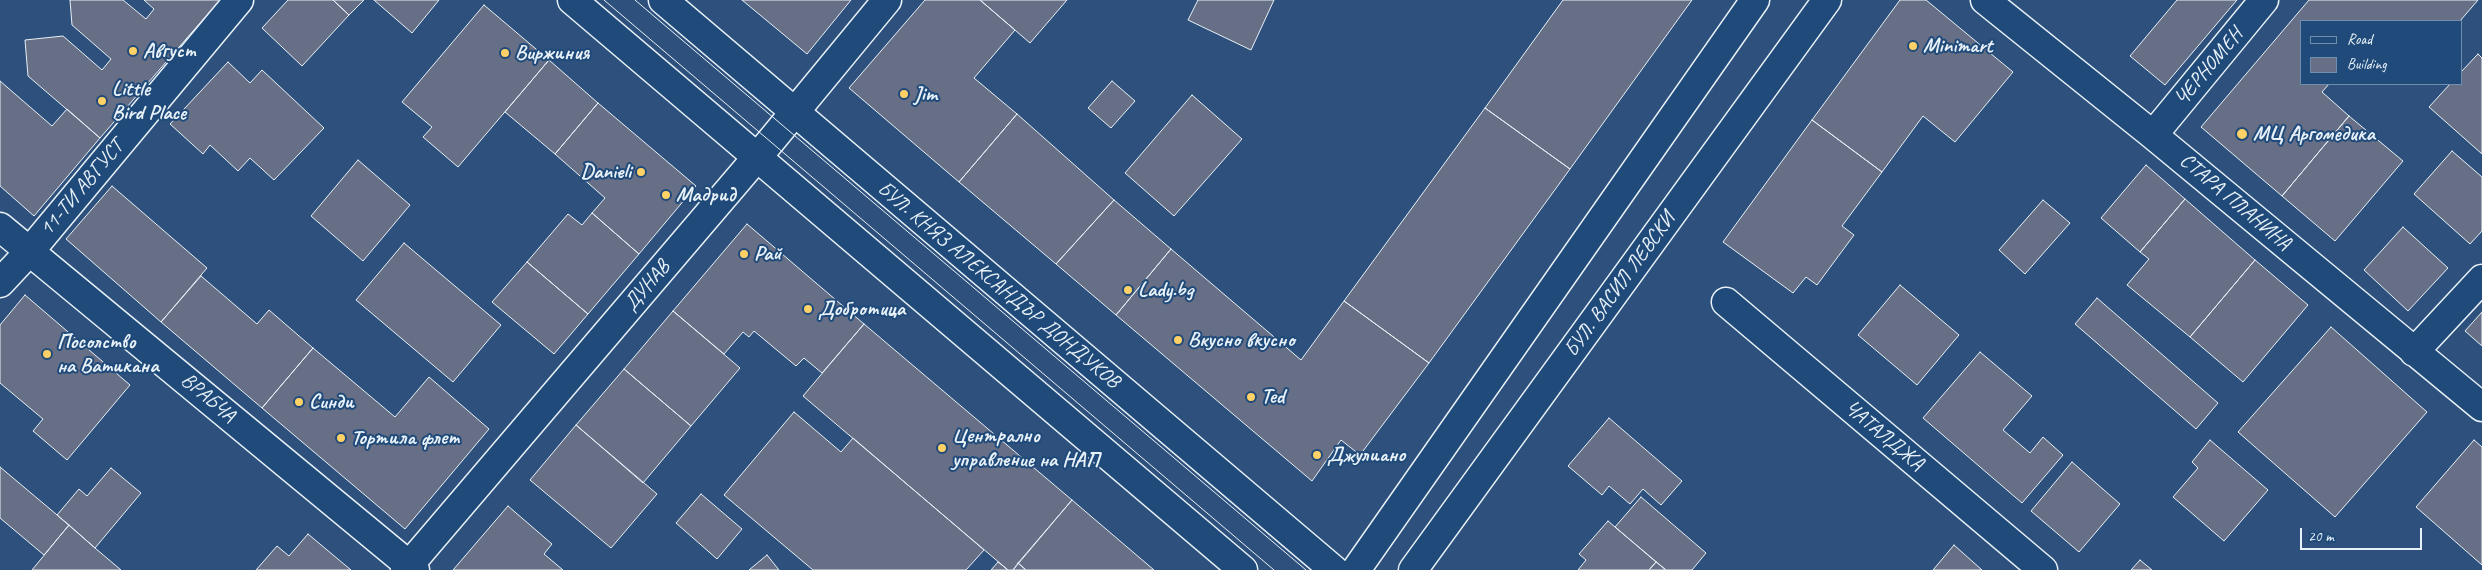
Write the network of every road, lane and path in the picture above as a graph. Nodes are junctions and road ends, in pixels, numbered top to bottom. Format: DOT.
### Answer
graph roads {
  1 [pos="239,0"];
  2 [pos="572,0"];
  3 [pos="663,0"];
  4 [pos="887,0"];
  5 [pos="1755,0"];
  6 [pos="1827,0"];
  7 [pos="1985,0"];
  8 [pos="2264,0"];
  9 [pos="794,112"];
  10 [pos="2153,135"];
  11 [pos="757,157"];
  12 [pos="0,227"];
  13 [pos="30,251"];
  14 [pos="2482,279"];
  15 [pos="0,283"];
  16 [pos="1726,302"];
  17 [pos="2414,352"];
  18 [pos="2482,407"];
  19 [pos="410,568"];
  20 [pos="1243,570"];
  21 [pos="1334,570"];
  22 [pos="1356,570"];
  23 [pos="1413,570"];
  24 [pos="2042,570"];
  1 -- 13 [label="main road, 11-ТИ АВГУСТ"];
  2 -- 11 [label="main road"];
  3 -- 9 [label="main road, БУЛ. КНЯЗ АЛЕКСАНДЪР ДОНДУКОВ"];
  4 -- 9 [label="main road, ДУНАВ"];
  5 -- 22 [label="main road"];
  6 -- 23 [label="main road, БУЛ. ВАСИЛ ЛЕВСКИ"];
  7 -- 10 [label="main road, СТАРА ПЛАНИНА"];
  8 -- 10 [label="main road, ЧЕРНОМЕН"];
  9 -- 11 [label="main road, ДУНАВ"];
  9 -- 21 [label="main road, БУЛ. КНЯЗ АЛЕКСАНДЪР ДОНДУКОВ"];
  10 -- 17 [label="main road, СТАРА ПЛАНИНА"];
  11 -- 19 [label="main road, ДУНАВ"];
  11 -- 20 [label="main road"];
  12 -- 13 [label="main road, ВРАБЧА"];
  13 -- 15 [label="main road, 11-ТИ АВГУСТ"];
  13 -- 19 [label="main road, ВРАБЧА"];
  14 -- 17 [label="main road"];
  16 -- 24 [label="main road, ЧАТАЛДЖА"];
  17 -- 18 [label="main road, СТАРА ПЛАНИНА"];
}
